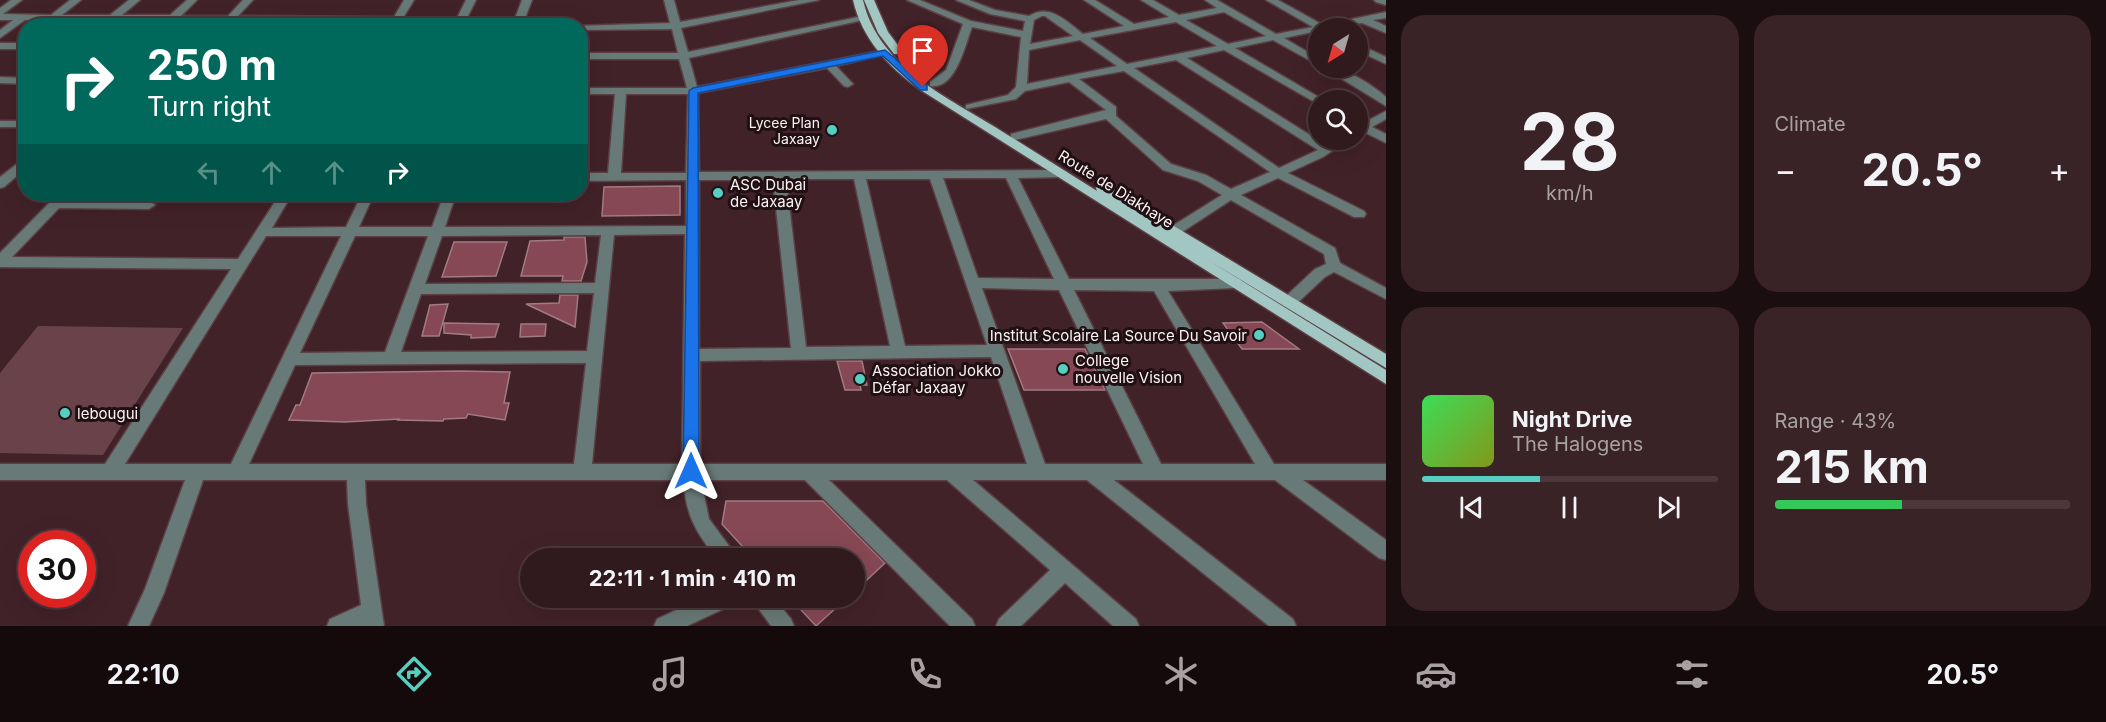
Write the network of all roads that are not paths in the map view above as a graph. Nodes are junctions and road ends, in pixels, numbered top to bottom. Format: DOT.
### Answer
graph roads {
  1 [pos="16,0"];
  2 [pos="76,0"];
  3 [pos="135,0"];
  4 [pos="192,0"];
  5 [pos="248,0"];
  6 [pos="409,0"];
  7 [pos="471,0"];
  8 [pos="527,0"];
  9 [pos="669,0"];
  10 [pos="814,0"];
  11 [pos="858,0"];
  12 [pos="869,0"];
  13 [pos="912,0"];
  14 [pos="961,0"];
  15 [pos="1089,0"];
  16 [pos="1146,0"];
  17 [pos="1210,0"];
  18 [pos="1379,0"];
  19 [pos="1277,1"];
  20 [pos="1386,2"];
  21 [pos="1226,9"];
  22 [pos="0,12"];
  23 [pos="1386,15"];
  24 [pos="0,17"];
  25 [pos="23,17"];
  26 [pos="52,18"];
  27 [pos="112,18"];
  28 [pos="173,18"];
  29 [pos="231,18"];
  30 [pos="398,18"];
  31 [pos="462,18"];
  32 [pos="520,18"];
  33 [pos="863,19"];
  34 [pos="1030,19"];
  35 [pos="1179,19"];
  36 [pos="1368,19"];
  37 [pos="1308,20"];
  38 [pos="18,21"];
  39 [pos="1368,22"];
  40 [pos="968,23"];
  41 [pos="675,26"];
  42 [pos="588,27"];
  43 [pos="1134,28"];
  44 [pos="1386,30"];
  45 [pos="1308,31"];
  46 [pos="0,35"];
  47 [pos="1026,35"];
  48 [pos="1083,38"];
  49 [pos="1277,38"];
  50 [pos="0,46"];
  51 [pos="18,46"];
  52 [pos="1227,47"];
  53 [pos="1023,48"];
  54 [pos="1368,51"];
  55 [pos="885,53"];
  56 [pos="588,56"];
  57 [pos="684,56"];
  58 [pos="1308,56"];
  59 [pos="1178,57"];
  60 [pos="1386,61"];
  61 [pos="829,64"];
  62 [pos="1129,68"];
  63 [pos="1348,78"];
  64 [pos="1072,79"];
  65 [pos="0,80"];
  66 [pos="18,81"];
  67 [pos="848,84"];
  68 [pos="934,84"];
  69 [pos="1022,88"];
  70 [pos="588,91"];
  71 [pos="621,91"];
  72 [pos="693,91"];
  73 [pos="1308,95"];
  74 [pos="1386,103"];
  75 [pos="970,107"];
  76 [pos="1386,114"];
  77 [pos="1108,115"];
  78 [pos="1368,123"];
  79 [pos="0,124"];
  80 [pos="18,124"];
  81 [pos="1368,132"];
  82 [pos="1015,136"];
  83 [pos="1308,139"];
  84 [pos="1386,139"];
  85 [pos="1326,150"];
  86 [pos="18,165"];
  87 [pos="0,167"];
  88 [pos="18,169"];
  89 [pos="1279,173"];
  90 [pos="935,174"];
  91 [pos="1010,174"];
  92 [pos="1059,174"];
  93 [pos="859,175"];
  94 [pos="693,176"];
  95 [pos="778,176"];
  96 [pos="588,177"];
  97 [pos="614,177"];
  98 [pos="0,184"];
  99 [pos="1230,195"];
  100 [pos="58,201"];
  101 [pos="116,201"];
  102 [pos="282,201"];
  103 [pos="365,201"];
  104 [pos="447,201"];
  105 [pos="55,204"];
  106 [pos="112,205"];
  107 [pos="149,205"];
  108 [pos="1359,214"];
  109 [pos="608,230"];
  110 [pos="693,230"];
  111 [pos="436,231"];
  112 [pos="1174,231"];
  113 [pos="262,232"];
  114 [pos="351,232"];
  115 [pos="0,262"];
  116 [pos="242,264"];
  117 [pos="1334,266"];
  118 [pos="972,283"];
  119 [pos="1235,283"];
  120 [pos="1064,284"];
  121 [pos="1158,286"];
  122 [pos="414,288"];
  123 [pos="602,288"];
  124 [pos="1386,294"];
  125 [pos="1288,302"];
  126 [pos="996,351"];
  127 [pos="899,352"];
  128 [pos="800,353"];
  129 [pos="692,355"];
  130 [pos="392,356"];
  131 [pos="594,357"];
  132 [pos="288,359"];
  133 [pos="1386,362"];
  134 [pos="1386,378"];
  135 [pos="197,471"];
  136 [pos="582,471"];
  137 [pos="691,471"];
  138 [pos="808,471"];
  139 [pos="950,471"];
  140 [pos="1038,471"];
  141 [pos="1089,471"];
  142 [pos="1155,471"];
  143 [pos="1273,471"];
  144 [pos="0,472"];
  145 [pos="110,472"];
  146 [pos="236,472"];
  147 [pos="356,472"];
  148 [pos="1386,472"];
  149 [pos="720,548"];
  150 [pos="1386,551"];
  151 [pos="1065,569"];
  152 [pos="704,608"];
  153 [pos="769,608"];
  154 [pos="373,618"];
  155 [pos="138,626"];
  156 [pos="338,626"];
  157 [pos="664,626"];
  158 [pos="784,626"];
  159 [pos="965,626"];
  160 [pos="1006,626"];
  161 [pos="1129,626"];
  162 [pos="1286,626"];
  1 -- 22 [label="street"];
  2 -- 26 [label="street"];
  3 -- 27 [label="street"];
  4 -- 28 [label="street"];
  5 -- 29 [label="street"];
  6 -- 30 [label="street"];
  7 -- 31 [label="street"];
  8 -- 32 [label="street"];
  9 -- 41 [label="street"];
  10 -- 41 [label="street"];
  11 -- 33 [label="main road, Route de Diakhaye"];
  12 -- 68 [label="main road, Route de Diakhaye"];
  13 -- 40 [label="street"];
  14 -- 34 [label="street"];
  15 -- 43 [label="street"];
  16 -- 35 [label="street"];
  17 -- 21 [label="street"];
  18 -- 20 [label="street"];
  19 -- 37 [label="street"];
  21 -- 35 [label="street"];
  21 -- 49 [label="street"];
  23 -- 36 [label="street"];
  24 -- 25 [label="street"];
  25 -- 26 [label="street"];
  26 -- 27 [label="street"];
  33 -- 55 [label="main road, Route de Diakhaye"];
  33 -- 57 [label="street"];
  34 -- 47 [label="street"];
  34 -- 48 [label="street"];
  35 -- 43 [label="street"];
  35 -- 52 [label="street"];
  38 -- 46 [label="street"];
  39 -- 44 [label="street"];
  40 -- 47 [label="street"];
  40 -- 68 [label="street"];
  41 -- 42 [label="street"];
  41 -- 57 [label="street"];
  43 -- 48 [label="street"];
  45 -- 49 [label="street"];
  47 -- 53 [label="street"];
  48 -- 53 [label="street"];
  48 -- 62 [label="street"];
  49 -- 52 [label="street"];
  49 -- 58 [label="street"];
  50 -- 51 [label="street"];
  52 -- 59 [label="street"];
  52 -- 73 [label="street"];
  53 -- 69 [label="street"];
  54 -- 60 [label="street"];
  55 -- 61 [label="street"];
  55 -- 92 [label="main road, Route de Diakhaye"];
  56 -- 57 [label="street"];
  57 -- 72 [label="street"];
  59 -- 62 [label="street"];
  59 -- 83 [label="street"];
  61 -- 67 [label="street"];
  61 -- 72 [label="street"];
  62 -- 64 [label="street"];
  62 -- 89 [label="street"];
  63 -- 74 [label="street"];
  64 -- 69 [label="street"];
  64 -- 77 [label="street"];
  65 -- 66 [label="street"];
  68 -- 75 [label="main road, Route de Diakhaye"];
  69 -- 75 [label="street"];
  70 -- 71 [label="street"];
  71 -- 72 [label="street"];
  71 -- 97 [label="street"];
  72 -- 94 [label="street"];
  75 -- 82 [label="main road, Route de Diakhaye"];
  76 -- 78 [label="street"];
  77 -- 82 [label="street"];
  77 -- 99 [label="street"];
  79 -- 80 [label="street"];
  81 -- 84 [label="street"];
  82 -- 112 [label="main road, Route de Diakhaye"];
  85 -- 89 [label="street"];
  86 -- 87 [label="street"];
  88 -- 98 [label="street"];
  89 -- 99 [label="street"];
  89 -- 108 [label="street"];
  90 -- 91 [label="street"];
  90 -- 93 [label="street"];
  90 -- 118 [label="street"];
  91 -- 92 [label="street"];
  91 -- 120 [label="street"];
  92 -- 119 [label="main road, Route de Diakhaye"];
  93 -- 95 [label="street"];
  93 -- 127 [label="street"];
  94 -- 95 [label="street"];
  94 -- 97 [label="street"];
  94 -- 110 [label="street"];
  95 -- 128 [label="street"];
  96 -- 97 [label="street"];
  99 -- 112 [label="street"];
  99 -- 117 [label="street"];
  100 -- 105 [label="street"];
  101 -- 106 [label="street"];
  102 -- 113 [label="street"];
  103 -- 114 [label="street"];
  104 -- 111 [label="street"];
  105 -- 106 [label="street"];
  105 -- 115 [label="street"];
  106 -- 107 [label="street"];
  109 -- 110 [label="street"];
  109 -- 111 [label="street"];
  109 -- 123 [label="street"];
  110 -- 129 [label="street"];
  111 -- 114 [label="street"];
  111 -- 122 [label="street"];
  112 -- 125 [label="main road, Route de Diakhaye"];
  113 -- 114 [label="street"];
  113 -- 116 [label="street"];
  114 -- 132 [label="street"];
  115 -- 116 [label="street"];
  116 -- 145 [label="street"];
  117 -- 124 [label="street"];
  117 -- 125 [label="street"];
  118 -- 120 [label="street"];
  118 -- 126 [label="street"];
  119 -- 121 [label="street"];
  119 -- 134 [label="main road, Route de Diakhaye"];
  120 -- 121 [label="street"];
  120 -- 142 [label="street"];
  121 -- 143 [label="street"];
  122 -- 123 [label="street"];
  122 -- 130 [label="street"];
  123 -- 131 [label="street"];
  125 -- 133 [label="main road, Route de Diakhaye"];
  126 -- 127 [label="street"];
  126 -- 140 [label="street"];
  127 -- 128 [label="street"];
  128 -- 129 [label="street"];
  129 -- 137 [label="street"];
  130 -- 131 [label="street"];
  130 -- 132 [label="street"];
  131 -- 136 [label="street"];
  132 -- 146 [label="street"];
  135 -- 145 [label="street"];
  135 -- 146 [label="street"];
  135 -- 155 [label="street"];
  136 -- 137 [label="street"];
  136 -- 147 [label="street"];
  137 -- 138 [label="street"];
  137 -- 149 [label="street"];
  138 -- 139 [label="street"];
  138 -- 159 [label="street"];
  139 -- 140 [label="street"];
  139 -- 151 [label="street"];
  140 -- 141 [label="street"];
  141 -- 142 [label="street"];
  141 -- 162 [label="street"];
  142 -- 143 [label="street"];
  143 -- 148 [label="street"];
  143 -- 150 [label="street"];
  144 -- 145 [label="street"];
  146 -- 147 [label="street"];
  147 -- 154 [label="street"];
  151 -- 160 [label="street"];
  151 -- 161 [label="street"];
  152 -- 157 [label="street"];
  153 -- 158 [label="street"];
  154 -- 156 [label="street"];
}
